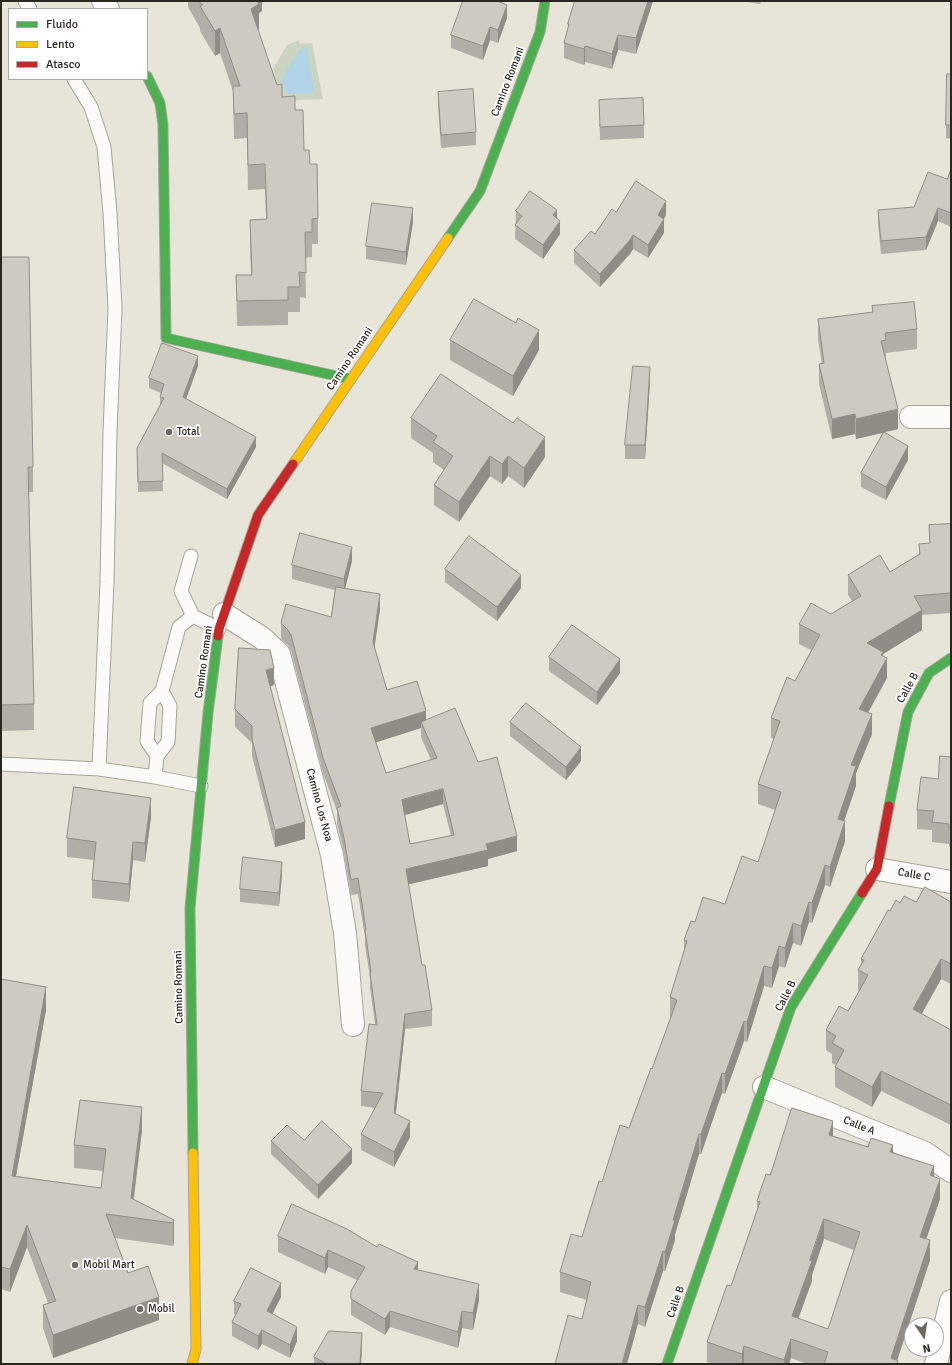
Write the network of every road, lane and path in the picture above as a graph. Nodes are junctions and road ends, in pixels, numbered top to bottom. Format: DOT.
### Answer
graph roads {
  1 [pos="545,1"];
  2 [pos="148,78"];
  3 [pos="75,80"];
  4 [pos="350,380"];
  5 [pos="912,417"];
  6 [pos="951,417"];
  7 [pos="191,556"];
  8 [pos="193,616"];
  9 [pos="222,621"];
  10 [pos="951,658"];
  11 [pos="162,691"];
  12 [pos="157,756"];
  13 [pos="1,764"];
  14 [pos="99,769"];
  15 [pos="155,777"];
  16 [pos="202,786"];
  17 [pos="876,869"];
  18 [pos="951,882"];
  19 [pos="353,1025"];
  20 [pos="764,1087"];
  21 [pos="951,1171"];
  22 [pos="951,1300"];
  23 [pos="192,1364"];
  24 [pos="667,1364"];
  25 [pos="936,1364"];
  1 -- 4 [label="street, Camino Romani"];
  2 -- 4 [label="street"];
  3 -- 14 [label="lane"];
  4 -- 9 [label="street, Camino Romani"];
  5 -- 6 [label="street"];
  7 -- 8 [label="lane"];
  8 -- 9 [label="lane"];
  8 -- 11 [label="lane"];
  9 -- 16 [label="street, Camino Romani"];
  9 -- 19 [label="street, Camino Los Noa"];
  10 -- 17 [label="street, Calle B"];
  11 -- 12 [label="lane"];
  11 -- 12 [label="lane"];
  12 -- 15 [label="lane"];
  13 -- 14 [label="lane"];
  14 -- 15 [label="lane"];
  15 -- 16 [label="lane"];
  16 -- 23 [label="street, Camino Romani"];
  17 -- 18 [label="street, Calle C"];
  17 -- 20 [label="street, Calle B"];
  20 -- 21 [label="street, Calle A"];
  20 -- 24 [label="street, Calle B"];
  22 -- 25 [label="street"];
}
